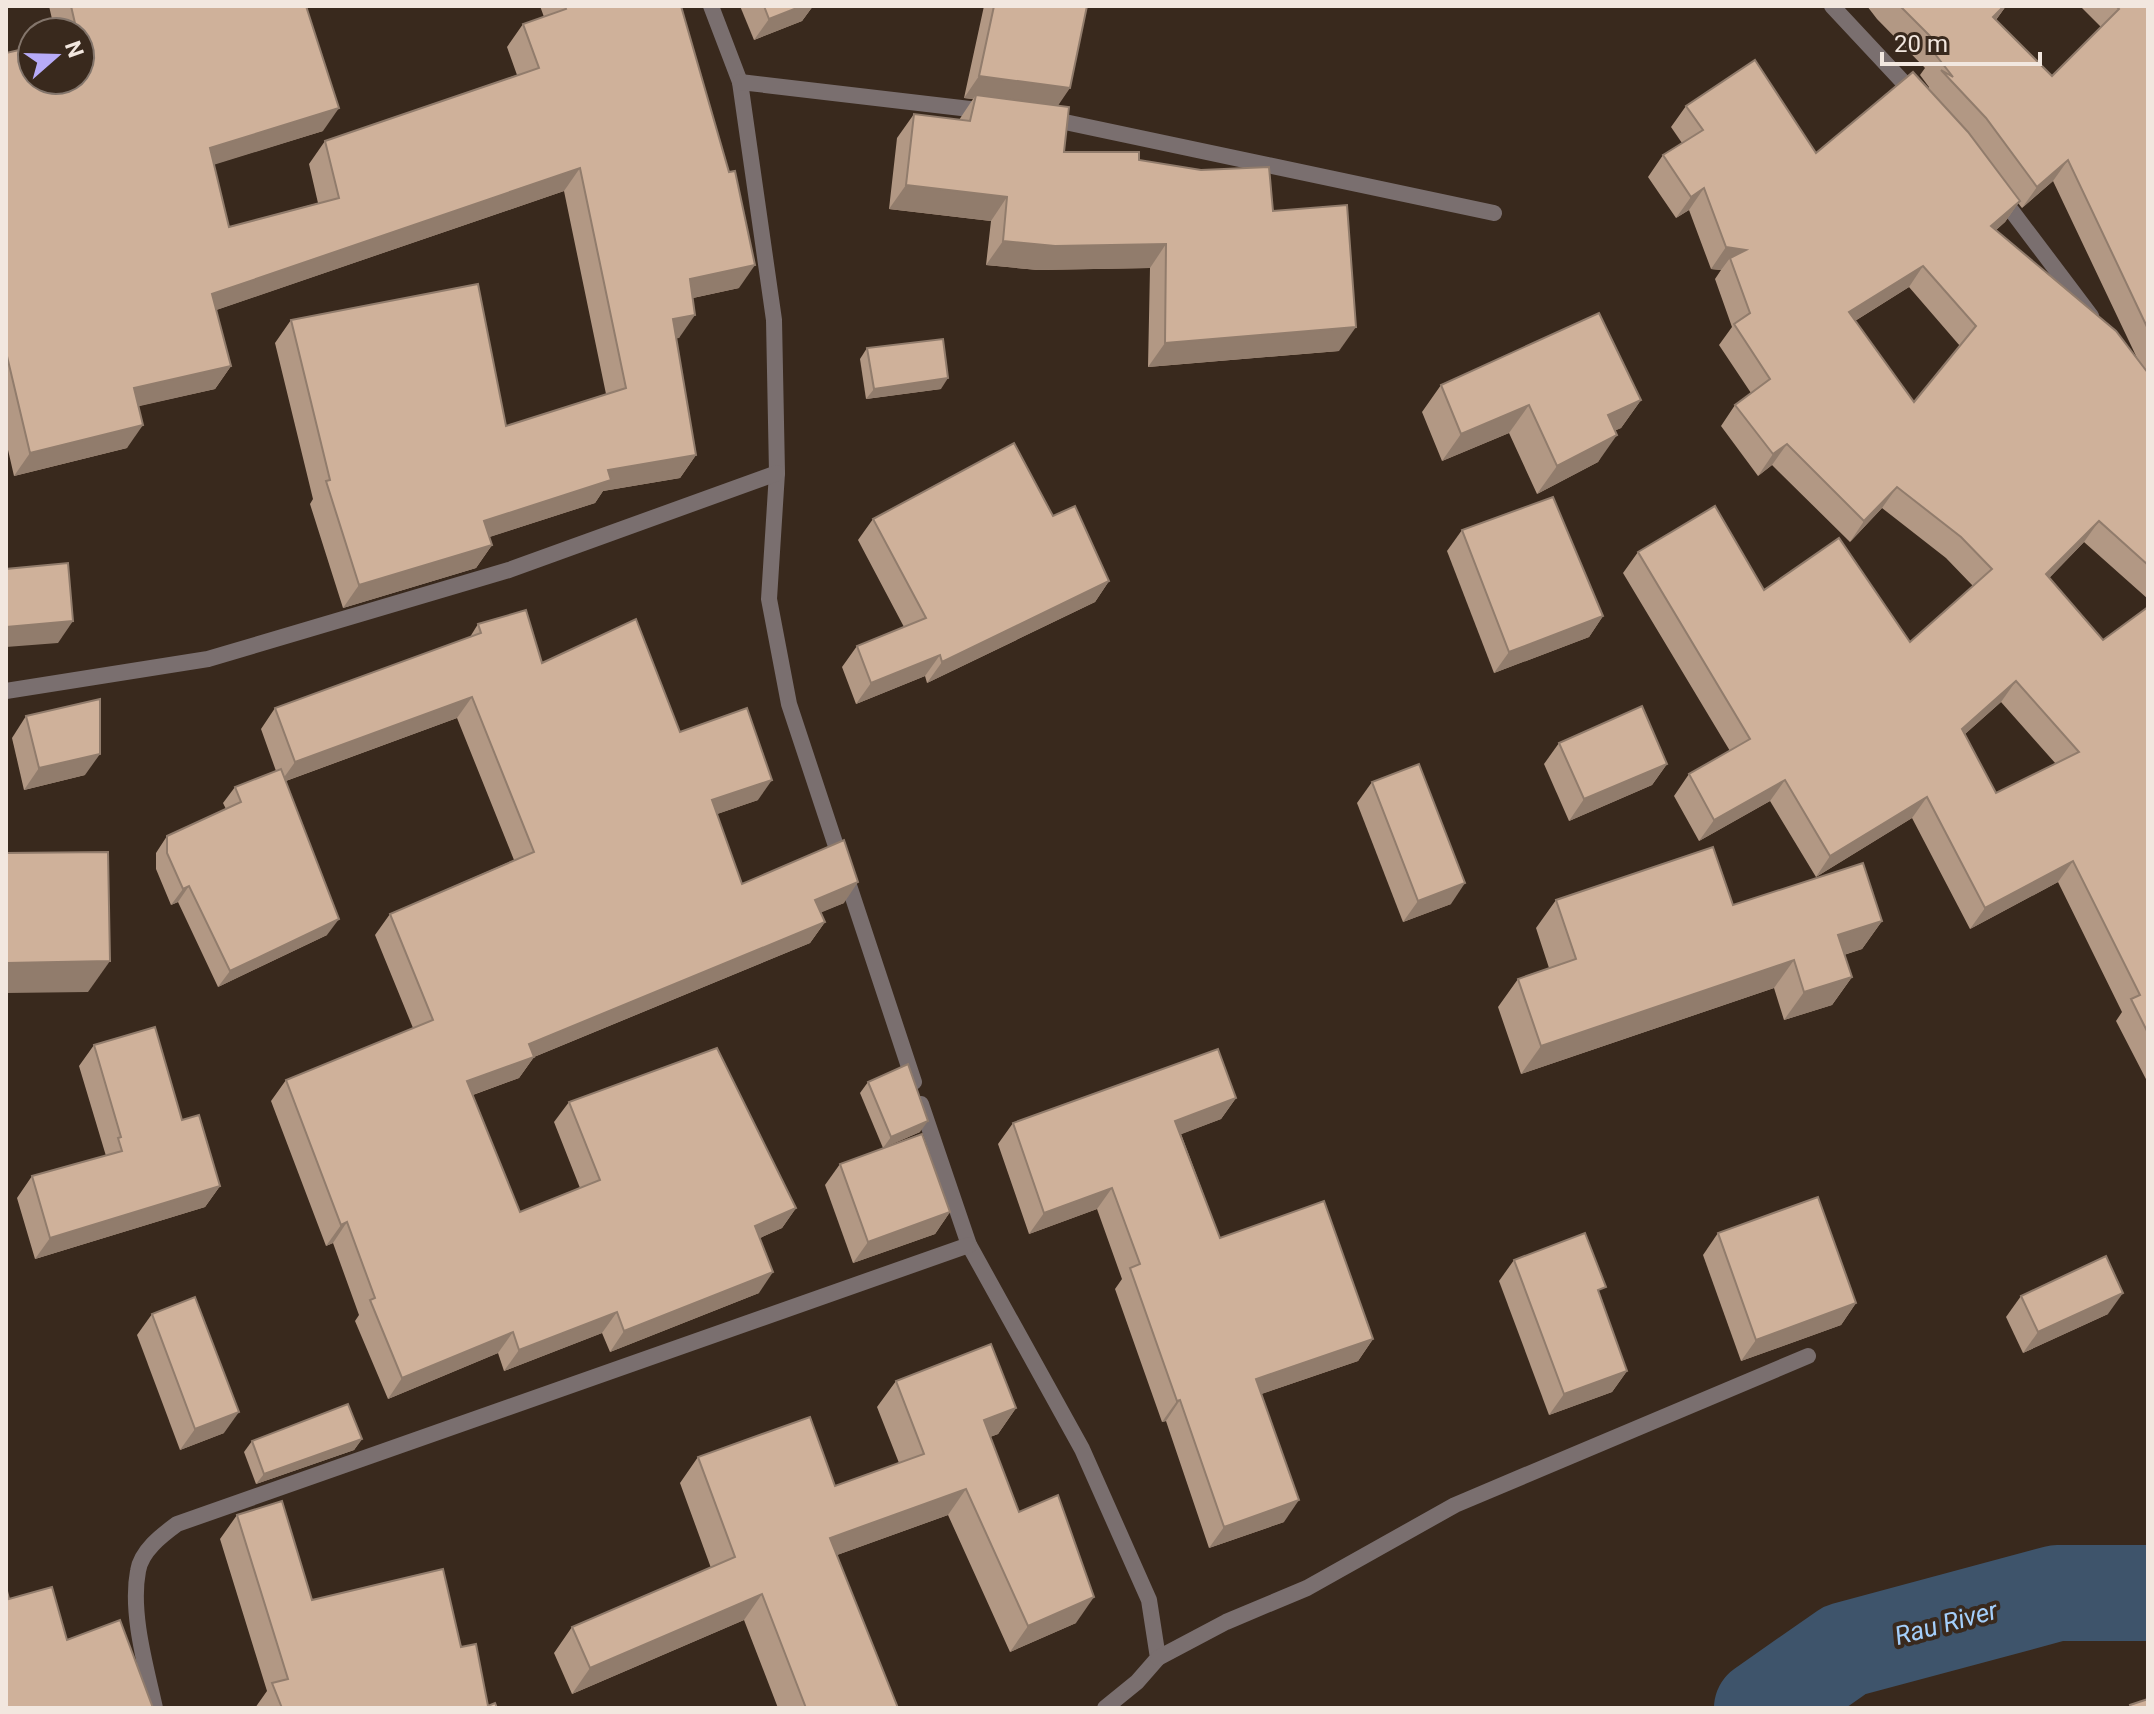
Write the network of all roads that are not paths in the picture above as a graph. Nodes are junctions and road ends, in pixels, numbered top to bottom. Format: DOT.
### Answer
graph roads {
  1 [pos="711,6"];
  2 [pos="1832,6"];
  3 [pos="740,82"];
  4 [pos="1930,111"];
  5 [pos="1990,182"];
  6 [pos="1494,213"];
  7 [pos="2099,327"];
  8 [pos="777,473"];
  9 [pos="6,691"];
  10 [pos="969,1245"];
  11 [pos="1808,1356"];
  12 [pos="1158,1658"];
  13 [pos="155,1708"];
  14 [pos="1105,1708"];
  1 -- 3 [label="street"];
  2 -- 4 [label="street"];
  3 -- 6 [label="street"];
  3 -- 8 [label="street"];
  5 -- 7 [label="street"];
  8 -- 9 [label="street"];
  8 -- 10 [label="street"];
  10 -- 12 [label="street"];
  10 -- 13 [label="street"];
  11 -- 12 [label="street"];
  12 -- 14 [label="street"];
}
